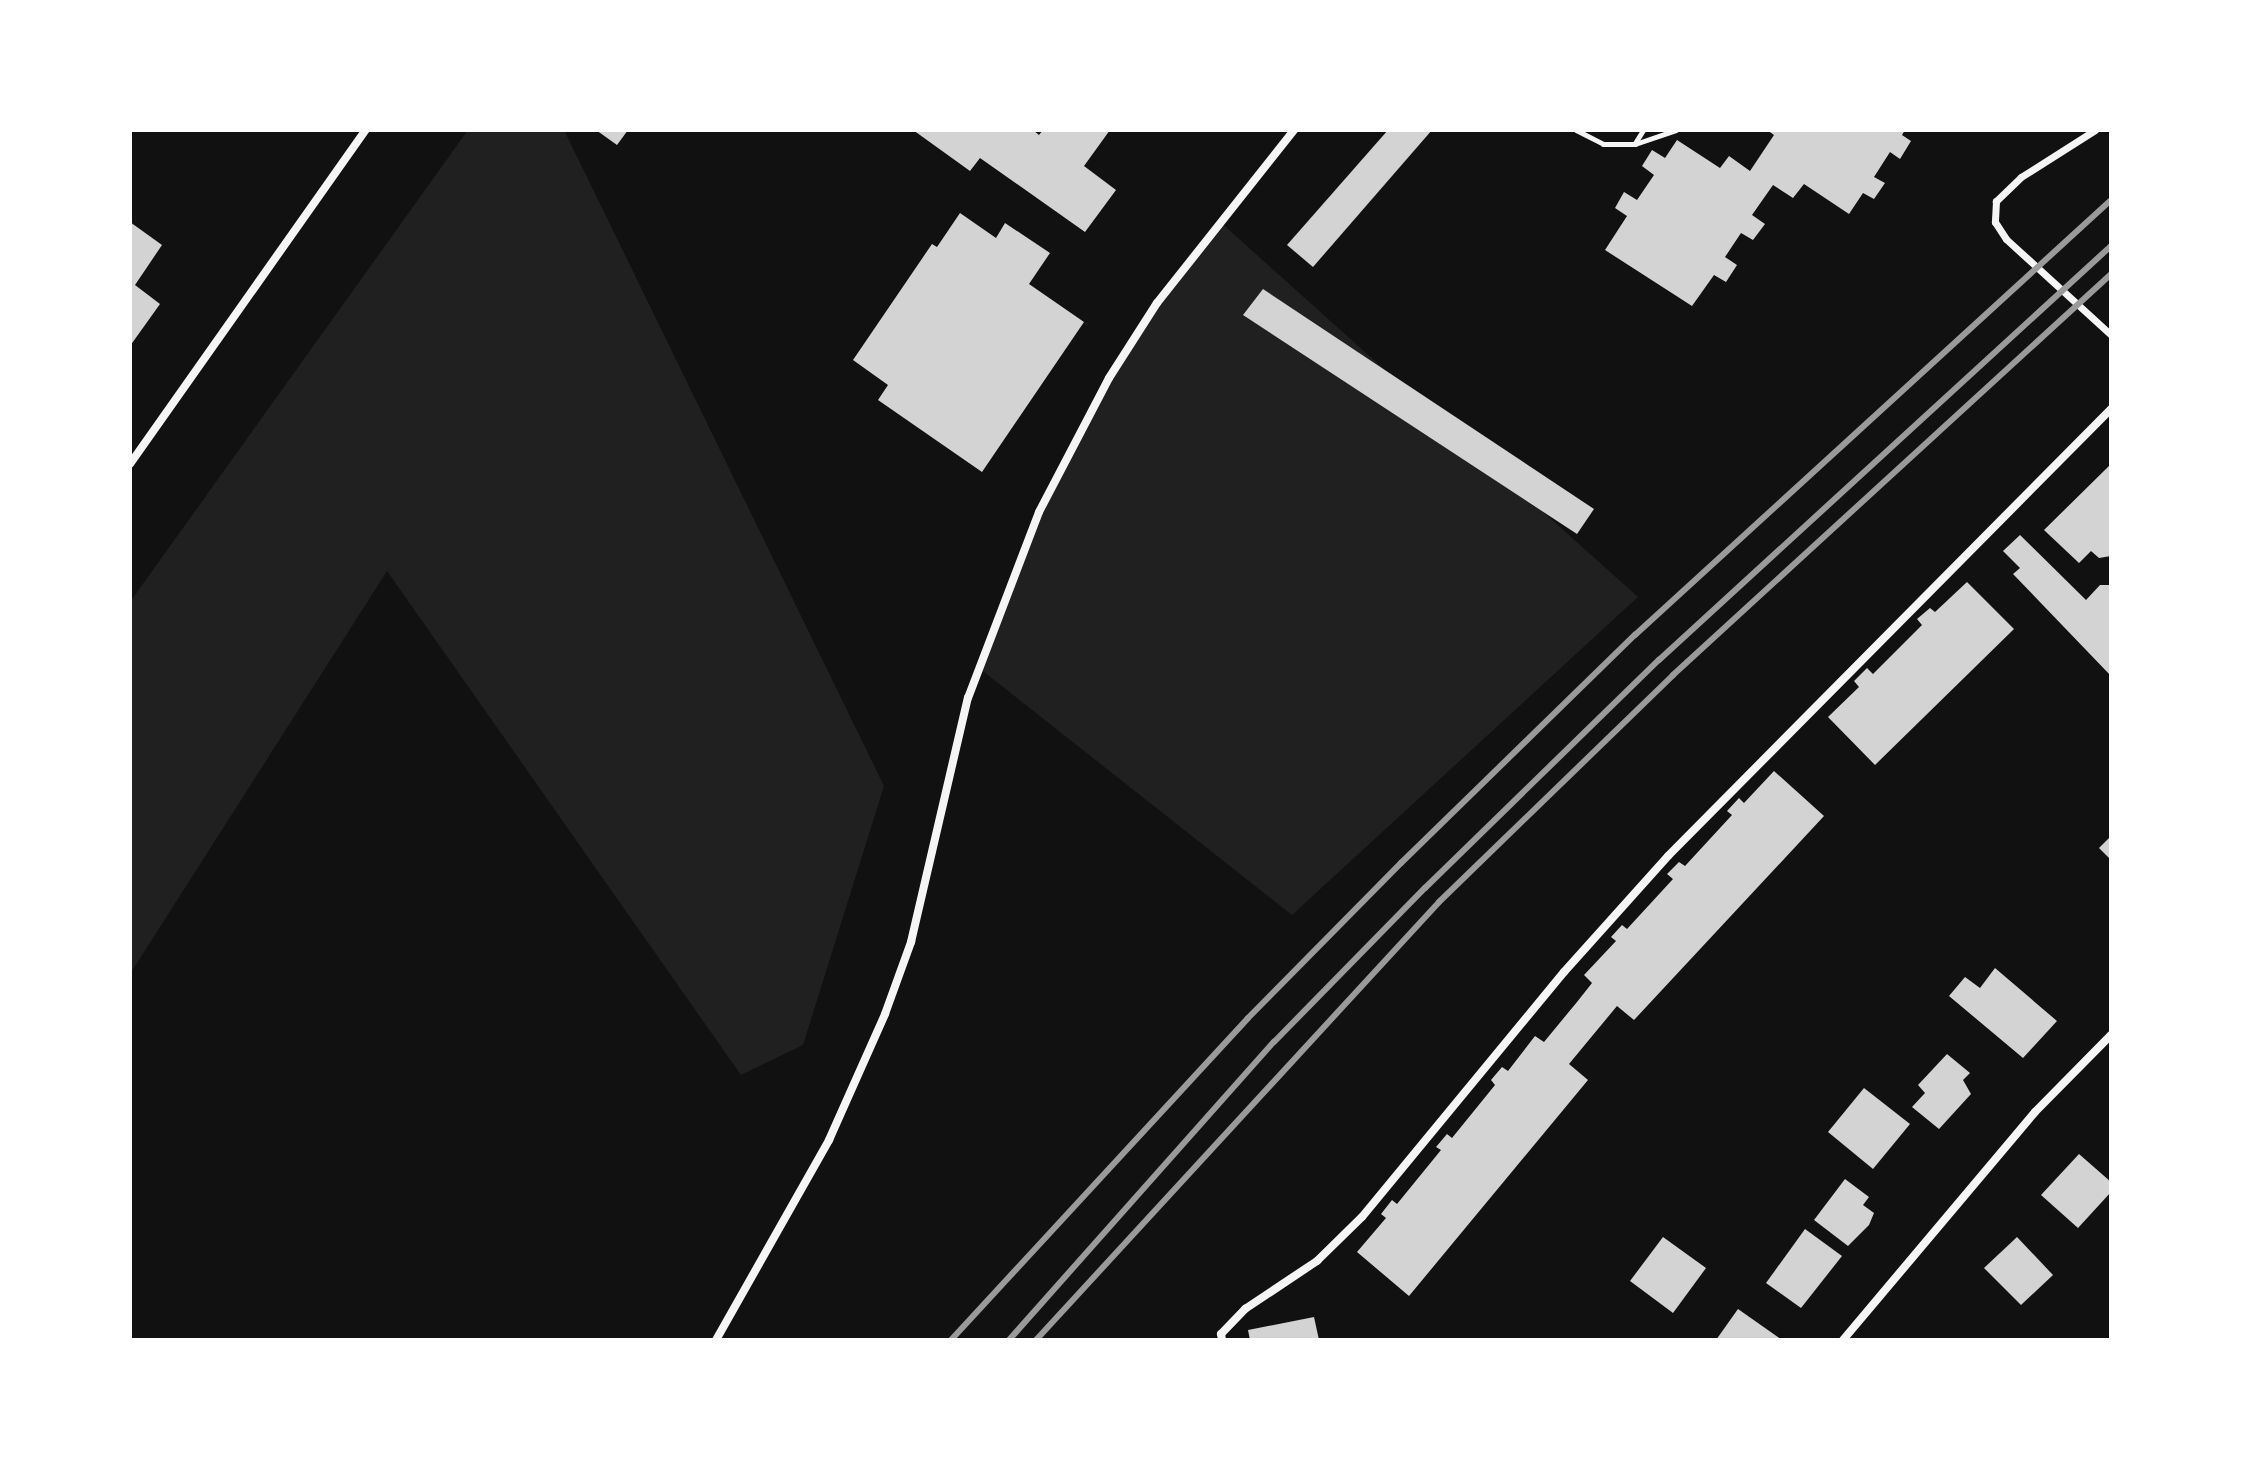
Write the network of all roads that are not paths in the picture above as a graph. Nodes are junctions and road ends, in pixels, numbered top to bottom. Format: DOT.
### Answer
graph roads {
  1 [pos="366,130"];
  2 [pos="1294,130"];
  3 [pos="2095,130"];
  4 [pos="2111,335"];
  5 [pos="2111,409"];
  6 [pos="130,464"];
  7 [pos="2111,1035"];
  8 [pos="716,1340"];
  9 [pos="1222,1340"];
  10 [pos="1843,1340"];
  1 -- 6 [label="street"];
  2 -- 8 [label="street"];
  3 -- 4 [label="street"];
  5 -- 9 [label="street"];
  7 -- 10 [label="street"];
}
